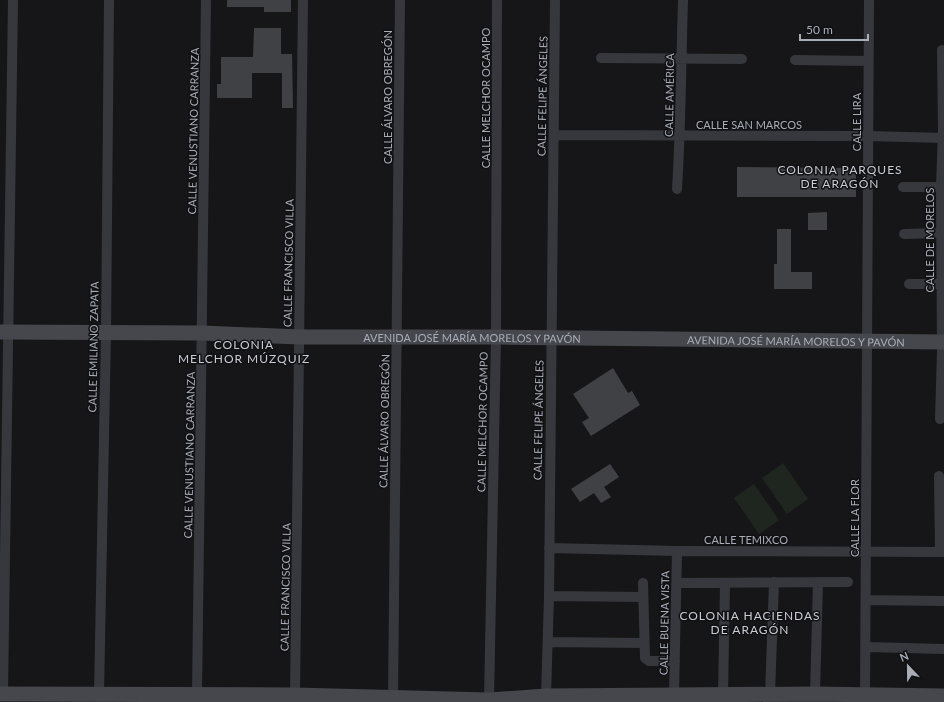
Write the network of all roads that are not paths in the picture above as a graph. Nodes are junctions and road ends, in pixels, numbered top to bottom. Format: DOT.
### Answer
graph roads {
  1 [pos="13,0"];
  2 [pos="109,0"];
  3 [pos="206,0"];
  4 [pos="303,0"];
  5 [pos="400,0"];
  6 [pos="497,0"];
  7 [pos="555,0"];
  8 [pos="683,0"];
  9 [pos="869,0"];
  10 [pos="942,50"];
  11 [pos="601,58"];
  12 [pos="742,59"];
  13 [pos="681,60"];
  14 [pos="795,60"];
  15 [pos="868,61"];
  16 [pos="554,135"];
  17 [pos="680,136"];
  18 [pos="868,136"];
  19 [pos="943,138"];
  20 [pos="903,187"];
  21 [pos="942,187"];
  22 [pos="677,189"];
  23 [pos="943,233"];
  24 [pos="904,234"];
  25 [pos="909,284"];
  26 [pos="943,284"];
  27 [pos="4,332"];
  28 [pos="106,333"];
  29 [pos="202,333"];
  30 [pos="300,337"];
  31 [pos="397,337"];
  32 [pos="496,337"];
  33 [pos="551,338"];
  34 [pos="867,341"];
  35 [pos="943,342"];
  36 [pos="940,419"];
  37 [pos="939,476"];
  38 [pos="549,548"];
  39 [pos="677,551"];
  40 [pos="866,552"];
  41 [pos="942,552"];
  42 [pos="774,582"];
  43 [pos="818,582"];
  44 [pos="848,582"];
  45 [pos="643,583"];
  46 [pos="677,583"];
  47 [pos="725,583"];
  48 [pos="549,596"];
  49 [pos="643,597"];
  50 [pos="866,600"];
  51 [pos="944,601"];
  52 [pos="548,642"];
  53 [pos="644,643"];
  54 [pos="866,647"];
  55 [pos="944,649"];
  56 [pos="675,661"];
  57 [pos="1,694"];
  58 [pos="99,694"];
  59 [pos="197,694"];
  60 [pos="816,694"];
  61 [pos="296,695"];
  62 [pos="674,695"];
  63 [pos="723,695"];
  64 [pos="770,695"];
  65 [pos="865,695"];
  66 [pos="944,696"];
  67 [pos="393,698"];
  68 [pos="546,699"];
  69 [pos="490,701"];
  70 [pos="355,702"];
  1 -- 27 [label="street"];
  2 -- 28 [label="street, CALLE EMILIANO ZAPATA"];
  3 -- 29 [label="street, CALLE VENUSTIANO CARRANZA"];
  4 -- 30 [label="street, CALLE FRANCISCO VILLA"];
  5 -- 31 [label="street, CALLE ÁLVARO OBREGÓN"];
  6 -- 32 [label="street, CALLE MELCHOR OCAMPO"];
  7 -- 16 [label="street, CALLE FELIPE ÁNGELES"];
  8 -- 13 [label="street, CALLE AMÉRICA"];
  9 -- 15 [label="street, CALLE LIRA"];
  10 -- 19 [label="street, CALLE DE MORELOS"];
  11 -- 13 [label="street"];
  12 -- 13 [label="street"];
  13 -- 17 [label="street, CALLE AMÉRICA"];
  14 -- 15 [label="street"];
  15 -- 18 [label="street, CALLE LIRA"];
  16 -- 17 [label="street, CALLE SAN MARCOS"];
  16 -- 33 [label="street, CALLE FELIPE ÁNGELES"];
  17 -- 18 [label="street, CALLE SAN MARCOS"];
  17 -- 22 [label="street, CALLE AMÉRICA"];
  18 -- 19 [label="street, CALLE SAN MARCOS"];
  18 -- 34 [label="street, CALLE LIRA"];
  19 -- 21 [label="street, CALLE DE MORELOS"];
  20 -- 21 [label="street"];
  21 -- 23 [label="street, CALLE DE MORELOS"];
  23 -- 24 [label="street"];
  23 -- 26 [label="street, CALLE DE MORELOS"];
  25 -- 26 [label="street"];
  26 -- 35 [label="street, CALLE DE MORELOS"];
  27 -- 28 [label="street, AVENIDA JOSÉ MARÍA MORELOS Y PAVÓN"];
  27 -- 57 [label="street"];
  28 -- 29 [label="street, AVENIDA JOSÉ MARÍA MORELOS Y PAVÓN"];
  28 -- 58 [label="street, CALLE EMILIANO ZAPATA"];
  29 -- 30 [label="street, AVENIDA JOSÉ MARÍA MORELOS Y PAVÓN"];
  29 -- 59 [label="street, CALLE VENUSTIANO CARRANZA"];
  30 -- 31 [label="street, AVENIDA JOSÉ MARÍA MORELOS Y PAVÓN"];
  30 -- 61 [label="street, CALLE FRANCISCO VILLA"];
  31 -- 32 [label="street, AVENIDA JOSÉ MARÍA MORELOS Y PAVÓN"];
  31 -- 67 [label="street, CALLE ÁLVARO OBREGÓN"];
  32 -- 33 [label="street, AVENIDA JOSÉ MARÍA MORELOS Y PAVÓN"];
  32 -- 69 [label="street, CALLE MELCHOR OCAMPO"];
  33 -- 34 [label="street, AVENIDA JOSÉ MARÍA MORELOS Y PAVÓN"];
  33 -- 38 [label="street, CALLE FELIPE ÁNGELES"];
  34 -- 35 [label="street, AVENIDA JOSÉ MARÍA MORELOS Y PAVÓN"];
  34 -- 40 [label="street, CALLE LA FLOR"];
  35 -- 36 [label="street, CALLE DE MORELOS"];
  37 -- 41 [label="street"];
  38 -- 39 [label="street, CALLE TEMIXCO"];
  38 -- 48 [label="street, CALLE FELIPE ÁNGELES"];
  39 -- 40 [label="street, CALLE TEMIXCO"];
  39 -- 46 [label="street, CALLE BUENA VISTA"];
  40 -- 41 [label="street, CALLE TEMIXCO"];
  40 -- 50 [label="street, CALLE LA FLOR"];
  42 -- 43 [label="street"];
  42 -- 47 [label="street"];
  42 -- 64 [label="street"];
  43 -- 44 [label="street"];
  43 -- 60 [label="street"];
  45 -- 49 [label="street"];
  46 -- 47 [label="street"];
  46 -- 56 [label="street, CALLE BUENA VISTA"];
  47 -- 63 [label="street"];
  48 -- 49 [label="street"];
  48 -- 52 [label="street, CALLE FELIPE ÁNGELES"];
  49 -- 53 [label="street"];
  50 -- 51 [label="street"];
  50 -- 54 [label="street, CALLE LA FLOR"];
  52 -- 53 [label="street"];
  52 -- 68 [label="street, CALLE FELIPE ÁNGELES"];
  53 -- 56 [label="street"];
  54 -- 55 [label="street"];
  54 -- 65 [label="street, CALLE LA FLOR"];
  56 -- 62 [label="street, CALLE BUENA VISTA"];
  57 -- 58 [label="street"];
  58 -- 59 [label="street"];
  59 -- 61 [label="street"];
  60 -- 64 [label="street"];
  60 -- 65 [label="street"];
  61 -- 67 [label="street"];
  62 -- 63 [label="street"];
  62 -- 68 [label="street"];
  63 -- 64 [label="street"];
  65 -- 66 [label="street"];
  67 -- 69 [label="street"];
  67 -- 70 [label="street"];
  68 -- 69 [label="street"];
}
